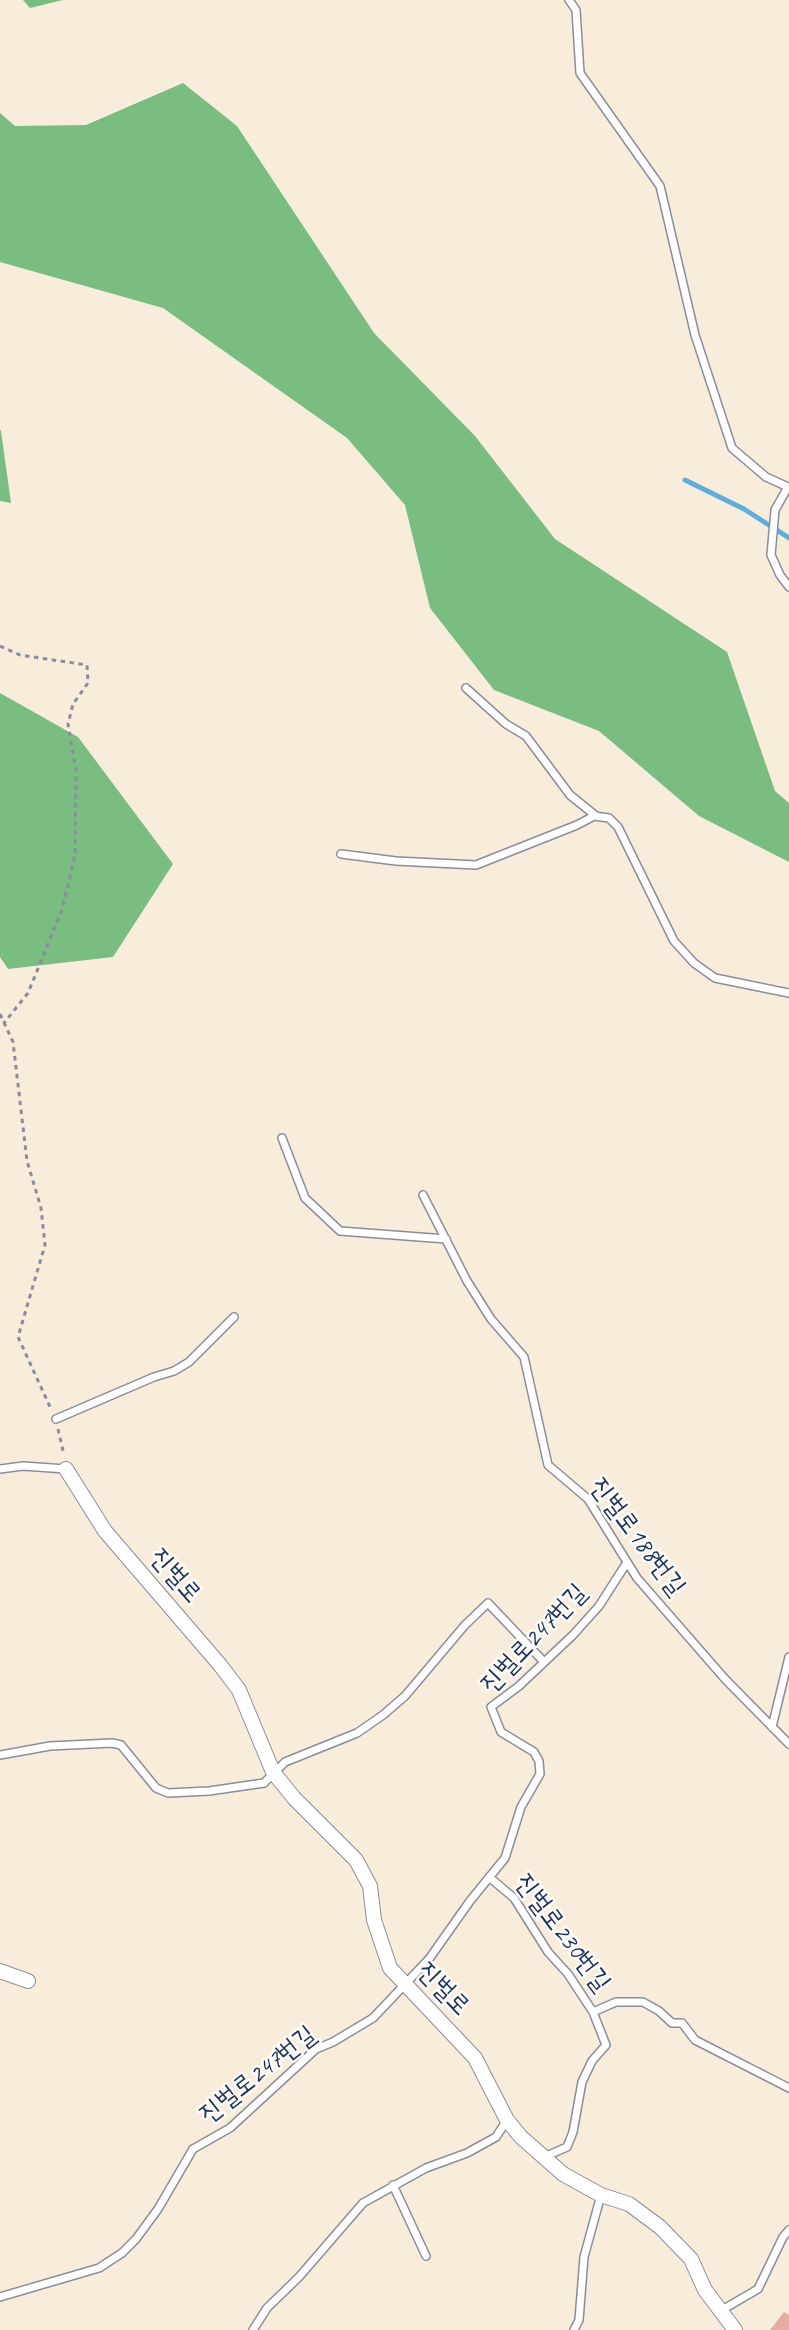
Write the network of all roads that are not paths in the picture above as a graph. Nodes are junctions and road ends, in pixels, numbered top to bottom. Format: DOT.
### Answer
graph roads {
  1 [pos="569,0"];
  2 [pos="789,487"];
  3 [pos="789,587"];
  4 [pos="466,688"];
  5 [pos="596,816"];
  6 [pos="341,854"];
  7 [pos="789,993"];
  8 [pos="282,1138"];
  9 [pos="423,1195"];
  10 [pos="446,1239"];
  11 [pos="234,1317"];
  12 [pos="56,1419"];
  13 [pos="0,1469"];
  14 [pos="66,1469"];
  15 [pos="626,1564"];
  16 [pos="789,1658"];
  17 [pos="544,1662"];
  18 [pos="772,1727"];
  19 [pos="789,1744"];
  20 [pos="0,1755"];
  21 [pos="275,1774"];
  22 [pos="489,1877"];
  23 [pos="0,1971"];
  24 [pos="28,1981"];
  25 [pos="403,1984"];
  26 [pos="593,2012"];
  27 [pos="789,2088"];
  28 [pos="507,2120"];
  29 [pos="544,2157"];
  30 [pos="393,2185"];
  31 [pos="601,2195"];
  32 [pos="789,2230"];
  33 [pos="426,2256"];
  34 [pos="0,2297"];
  35 [pos="722,2310"];
  36 [pos="253,2330"];
  37 [pos="574,2330"];
  38 [pos="735,2330"];
  1 -- 2 [label="lane"];
  2 -- 3 [label="lane"];
  4 -- 5 [label="lane"];
  5 -- 6 [label="lane"];
  5 -- 7 [label="lane"];
  8 -- 10 [label="lane"];
  9 -- 10 [label="lane, 진벌로188번길"];
  10 -- 15 [label="lane, 진벌로188번길"];
  11 -- 12 [label="lane"];
  13 -- 14 [label="lane"];
  14 -- 21 [label="street, 진벌로"];
  15 -- 17 [label="lane, 진벌로247번길"];
  15 -- 18 [label="lane, 진벌로188번길"];
  16 -- 18 [label="lane"];
  17 -- 21 [label="lane"];
  17 -- 22 [label="lane, 진벌로247번길"];
  18 -- 19 [label="lane, 진벌로188번길"];
  20 -- 21 [label="lane"];
  21 -- 25 [label="street, 진벌로"];
  22 -- 25 [label="lane, 진벌로247번길"];
  22 -- 26 [label="lane, 진벌로230번길"];
  23 -- 24 [label="street"];
  25 -- 28 [label="street, 진벌로"];
  25 -- 34 [label="lane, 진벌로247번길"];
  26 -- 27 [label="lane, 진벌로230번길"];
  26 -- 29 [label="lane"];
  28 -- 29 [label="street, 진벌로"];
  28 -- 30 [label="lane"];
  29 -- 31 [label="street, 진벌로"];
  30 -- 33 [label="lane"];
  30 -- 36 [label="lane"];
  31 -- 35 [label="street, 진벌로"];
  31 -- 37 [label="lane"];
  32 -- 35 [label="lane"];
  35 -- 38 [label="street, 진벌로"];
}
